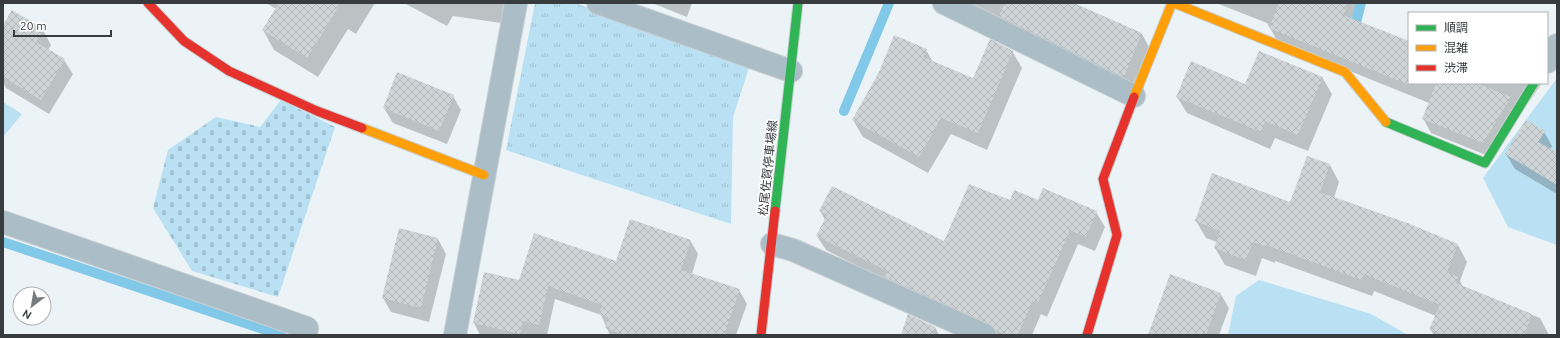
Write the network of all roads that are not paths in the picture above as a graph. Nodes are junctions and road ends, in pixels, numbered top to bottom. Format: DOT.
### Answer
graph roads {
  1 [pos="148,3"];
  2 [pos="516,3"];
  3 [pos="598,3"];
  4 [pos="798,3"];
  5 [pos="944,3"];
  6 [pos="1173,3"];
  7 [pos="1557,45"];
  8 [pos="1548,60"];
  9 [pos="791,71"];
  10 [pos="1533,84"];
  11 [pos="1134,96"];
  12 [pos="484,175"];
  13 [pos="3,222"];
  14 [pos="772,244"];
  15 [pos="306,335"];
  16 [pos="455,335"];
  17 [pos="761,335"];
  18 [pos="985,335"];
  19 [pos="1087,335"];
  1 -- 12 [label="street"];
  2 -- 12 [label="street"];
  3 -- 9 [label="street"];
  4 -- 9 [label="street, 松尾佐賀停車場線"];
  5 -- 11 [label="street"];
  6 -- 10 [label="street"];
  6 -- 11 [label="street"];
  7 -- 8 [label="street"];
  9 -- 14 [label="street, 松尾佐賀停車場線"];
  11 -- 19 [label="street"];
  12 -- 16 [label="street"];
  13 -- 15 [label="street"];
  14 -- 17 [label="street, 松尾佐賀停車場線"];
  14 -- 18 [label="street"];
}
